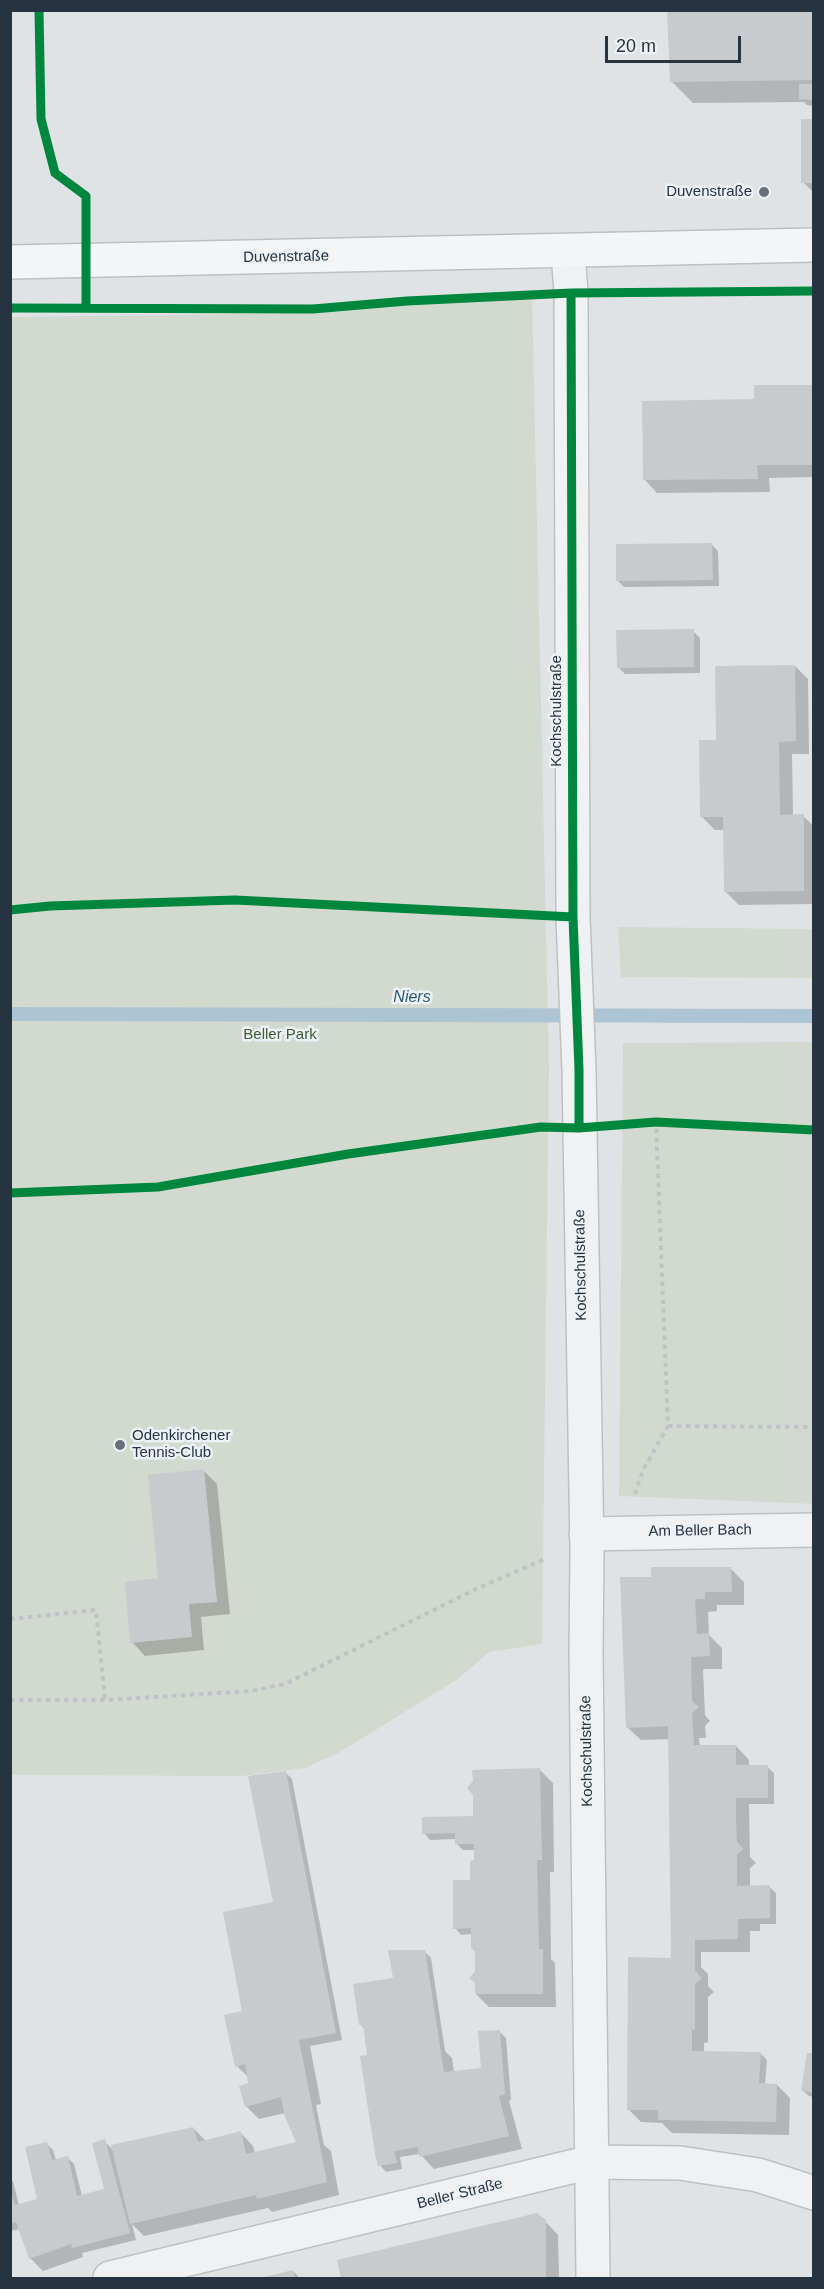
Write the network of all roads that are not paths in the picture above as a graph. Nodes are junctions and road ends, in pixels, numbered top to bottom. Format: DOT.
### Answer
graph roads {
  1 [pos="813,245"];
  2 [pos="568,252"];
  3 [pos="10,262"];
  4 [pos="813,1530"];
  5 [pos="586,1543"];
  6 [pos="591,2162"];
  7 [pos="813,2193"];
  8 [pos="110,2278"];
  9 [pos="593,2278"];
  1 -- 2 [label="main road, Duvenstraße"];
  2 -- 3 [label="main road, Duvenstraße"];
  2 -- 5 [label="street, Kochschulstraße"];
  4 -- 5 [label="street, Am Beller Bach"];
  5 -- 6 [label="street, Kochschulstraße"];
  6 -- 7 [label="street, Beller Straße"];
  6 -- 8 [label="street, Beller Straße"];
  6 -- 9 [label="street, Kochschulstraße"];
}
